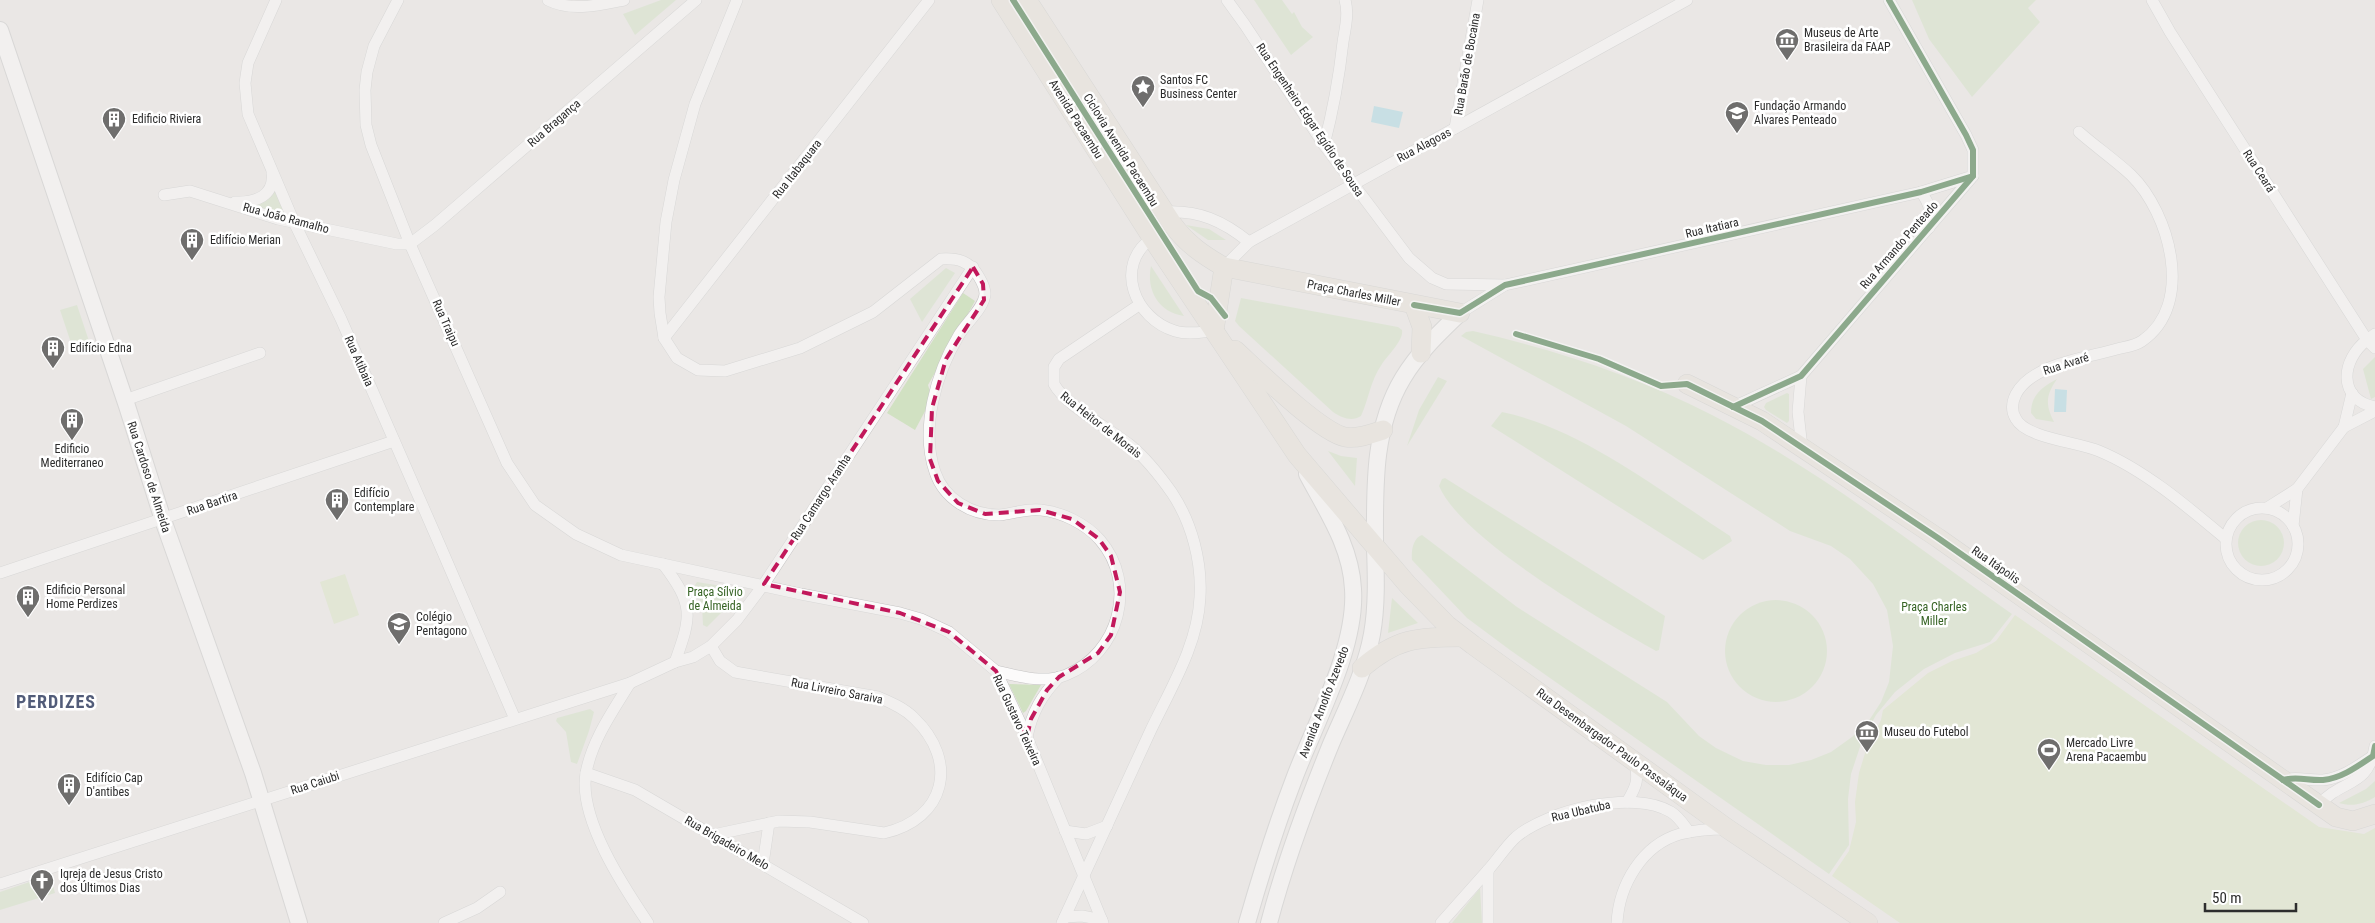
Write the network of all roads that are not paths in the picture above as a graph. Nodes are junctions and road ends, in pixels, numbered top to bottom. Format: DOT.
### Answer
graph roads {
  1 [pos="276,0"];
  2 [pos="398,0"];
  3 [pos="548,0"];
  4 [pos="624,0"];
  5 [pos="696,0"];
  6 [pos="738,0"];
  7 [pos="929,0"];
  8 [pos="1001,0"];
  9 [pos="1027,0"];
  10 [pos="1227,0"];
  11 [pos="1234,0"];
  12 [pos="1345,0"];
  13 [pos="1478,0"];
  14 [pos="1687,0"];
  15 [pos="1889,0"];
  16 [pos="2152,0"];
  17 [pos="1240,16"];
  18 [pos="0,30"];
  19 [pos="1455,128"];
  20 [pos="2079,132"];
  21 [pos="1324,145"];
  22 [pos="271,166"];
  23 [pos="1973,176"];
  24 [pos="1351,184"];
  25 [pos="1921,192"];
  26 [pos="164,195"];
  27 [pos="228,202"];
  28 [pos="1165,212"];
  29 [pos="294,222"];
  30 [pos="1929,228"];
  31 [pos="1152,238"];
  32 [pos="1249,242"];
  33 [pos="410,244"];
  34 [pos="973,267"];
  35 [pos="1224,267"];
  36 [pos="1505,286"];
  37 [pos="1139,305"];
  38 [pos="1414,305"];
  39 [pos="1460,313"];
  40 [pos="1214,331"];
  41 [pos="664,338"];
  42 [pos="2372,341"];
  43 [pos="260,353"];
  44 [pos="1422,353"];
  45 [pos="1801,376"];
  46 [pos="1687,384"];
  47 [pos="1785,384"];
  48 [pos="1798,390"];
  49 [pos="2352,393"];
  50 [pos="125,400"];
  51 [pos="1733,407"];
  52 [pos="2375,409"];
  53 [pos="2344,427"];
  54 [pos="1383,430"];
  55 [pos="394,441"];
  56 [pos="1802,448"];
  57 [pos="1297,455"];
  58 [pos="2297,489"];
  59 [pos="2267,508"];
  60 [pos="163,520"];
  61 [pos="2293,526"];
  62 [pos="2226,540"];
  63 [pos="1375,546"];
  64 [pos="663,564"];
  65 [pos="0,573"];
  66 [pos="764,584"];
  67 [pos="1462,637"];
  68 [pos="711,646"];
  69 [pos="675,662"];
  70 [pos="1362,668"];
  71 [pos="996,671"];
  72 [pos="1059,677"];
  73 [pos="630,684"];
  74 [pos="515,719"];
  75 [pos="1027,737"];
  76 [pos="2374,751"];
  77 [pos="1635,760"];
  78 [pos="586,773"];
  79 [pos="2283,780"];
  80 [pos="261,800"];
  81 [pos="1628,802"];
  82 [pos="2319,805"];
  83 [pos="2375,814"];
  84 [pos="1713,817"];
  85 [pos="769,823"];
  86 [pos="1107,826"];
  87 [pos="1728,829"];
  88 [pos="1065,831"];
  89 [pos="1688,832"];
  90 [pos="713,835"];
  91 [pos="763,864"];
  92 [pos="1488,870"];
  93 [pos="1083,876"];
  94 [pos="0,884"];
  95 [pos="500,892"];
  96 [pos="1063,920"];
  97 [pos="1103,921"];
  98 [pos="299,923"];
  99 [pos="444,923"];
  100 [pos="648,923"];
  101 [pos="863,923"];
  102 [pos="1247,923"];
  103 [pos="1269,923"];
  104 [pos="1441,923"];
  105 [pos="1488,923"];
  106 [pos="1617,923"];
  107 [pos="1868,923"];
  1 -- 22 [label="street, Rua Atibaia"];
  2 -- 33 [label="street, Rua Traipu"];
  3 -- 4 [label="street"];
  5 -- 33 [label="street, Rua Bragança"];
  6 -- 41 [label="street"];
  7 -- 41 [label="street, Rua Itabaquara"];
  8 -- 31 [label="main road, Avenida Pacaembu"];
  9 -- 28 [label="main road, Avenida Pacaembu"];
  10 -- 17 [label="street, Rua Engenheiro Edgar Egídio de Sousa"];
  11 -- 17 [label="street, Rua Engenheiro Edgar Egídio de Sousa"];
  12 -- 21 [label="street"];
  13 -- 19 [label="street, Rua Barão de Bocaina"];
  14 -- 19 [label="street, Rua Alagoas"];
  15 -- 23 [label="street"];
  16 -- 42 [label="street, Rua Ceará"];
  17 -- 21 [label="street, Rua Engenheiro Edgar Egídio de Sousa"];
  18 -- 50 [label="main road, Rua Cardoso de Almeida"];
  19 -- 24 [label="street, Rua Alagoas"];
  20 -- 62 [label="street, Rua Avaré"];
  21 -- 24 [label="street, Rua Engenheiro Edgar Egídio de Sousa"];
  22 -- 27 [label="street"];
  22 -- 29 [label="street, Rua Atibaia"];
  23 -- 25 [label="street, Rua Itatiara"];
  23 -- 30 [label="street, Rua Armando Penteado"];
  24 -- 32 [label="street, Rua Alagoas"];
  24 -- 36 [label="street, Rua Engenheiro Edgar Egídio de Sousa"];
  25 -- 30 [label="street"];
  25 -- 36 [label="street, Rua Itatiara"];
  26 -- 27 [label="street, Rua João Ramalho"];
  27 -- 29 [label="street, Rua João Ramalho"];
  28 -- 32 [label="street"];
  28 -- 35 [label="main road, Praça Charles Miller"];
  29 -- 33 [label="street, Rua João Ramalho"];
  29 -- 55 [label="street, Rua Atibaia"];
  30 -- 45 [label="street, Rua Armando Penteado"];
  31 -- 37 [label="street"];
  31 -- 40 [label="main road"];
  32 -- 35 [label="street, Rua Alagoas"];
  33 -- 64 [label="street, Rua Traipu"];
  34 -- 41 [label="street"];
  34 -- 66 [label="street, Rua Camargo Aranha"];
  34 -- 72 [label="street"];
  35 -- 38 [label="main road, Praça Charles Miller"];
  35 -- 40 [label="main road"];
  36 -- 39 [label="street, Rua Itatiara"];
  37 -- 40 [label="street"];
  37 -- 86 [label="street, Rua Heitor de Morais"];
  38 -- 39 [label="main road, Praça Charles Miller"];
  38 -- 44 [label="main road"];
  39 -- 44 [label="main road"];
  40 -- 54 [label="main road"];
  40 -- 57 [label="main road"];
  42 -- 49 [label="street"];
  43 -- 50 [label="street"];
  44 -- 54 [label="main road"];
  45 -- 47 [label="street, Rua Armando Penteado"];
  45 -- 48 [label="street, Rua Armando Penteado"];
  46 -- 51 [label="main road, Rua Itápolis"];
  47 -- 48 [label="street"];
  47 -- 51 [label="street, Rua Armando Penteado"];
  48 -- 56 [label="street, Rua Armando Penteado"];
  49 -- 52 [label="street"];
  49 -- 53 [label="street"];
  50 -- 60 [label="main road, Rua Cardoso de Almeida"];
  51 -- 56 [label="main road, Rua Itápolis"];
  52 -- 53 [label="street"];
  53 -- 58 [label="street"];
  54 -- 63 [label="main road"];
  55 -- 60 [label="street, Rua Bartira"];
  55 -- 74 [label="street, Rua Atibaia"];
  56 -- 79 [label="main road, Rua Itápolis"];
  57 -- 63 [label="main road"];
  57 -- 102 [label="main road, Avenida Arnolfo Azevedo"];
  58 -- 59 [label="street"];
  58 -- 61 [label="street"];
  59 -- 61 [label="street"];
  59 -- 62 [label="street"];
  60 -- 65 [label="street, Rua Bartira"];
  60 -- 80 [label="main road, Rua Cardoso de Almeida"];
  61 -- 62 [label="street"];
  63 -- 67 [label="main road, Rua Desembargador Paulo Passaláqua"];
  63 -- 70 [label="main road, Avenida Arnolfo Azevedo"];
  64 -- 66 [label="street"];
  64 -- 69 [label="street"];
  66 -- 68 [label="street, Rua Camargo Aranha"];
  66 -- 71 [label="street, Rua Gustavo Teixeira"];
  67 -- 70 [label="main road"];
  67 -- 77 [label="main road, Rua Desembargador Paulo Passaláqua"];
  68 -- 69 [label="street, Rua Camargo Aranha"];
  68 -- 85 [label="street, Rua Livreiro Saraiva"];
  69 -- 73 [label="street, Rua Camargo Aranha"];
  70 -- 103 [label="main road, Avenida Arnolfo Azevedo"];
  71 -- 72 [label="street"];
  71 -- 75 [label="street, Rua Gustavo Teixeira"];
  72 -- 75 [label="street"];
  73 -- 74 [label="street, Rua Caiubi"];
  73 -- 78 [label="street"];
  74 -- 80 [label="street, Rua Caiubi"];
  75 -- 88 [label="street, Rua Gustavo Teixeira"];
  76 -- 79 [label="street"];
  76 -- 82 [label="street"];
  77 -- 81 [label="street, Rua Ubatuba"];
  77 -- 84 [label="main road, Rua Desembargador Paulo Passaláqua"];
  78 -- 90 [label="street, Rua Brigadeiro Melo"];
  78 -- 100 [label="street"];
  79 -- 82 [label="main road, Rua Itápolis"];
  80 -- 94 [label="street, Rua Caiubi"];
  80 -- 98 [label="main road, Rua Cardoso de Almeida"];
  81 -- 89 [label="street, Rua Ubatuba"];
  81 -- 92 [label="street, Rua Ubatuba"];
  82 -- 83 [label="main road, Rua Itápolis"];
  84 -- 87 [label="main road, Rua Desembargador Paulo Passaláqua"];
  84 -- 89 [label="street"];
  85 -- 90 [label="street, Rua Livreiro Saraiva"];
  85 -- 91 [label="street"];
  86 -- 88 [label="street"];
  86 -- 93 [label="street, Rua Heitor de Morais"];
  87 -- 89 [label="street"];
  87 -- 107 [label="main road, Rua Desembargador Paulo Passaláqua"];
  88 -- 93 [label="street, Rua Gustavo Teixeira"];
  89 -- 106 [label="street"];
  90 -- 91 [label="street, Rua Brigadeiro Melo"];
  91 -- 101 [label="street, Rua Brigadeiro Melo"];
  92 -- 104 [label="street, Rua Ubatuba"];
  92 -- 105 [label="street"];
  93 -- 96 [label="street, Rua Heitor de Morais"];
  93 -- 97 [label="street, Rua Gustavo Teixeira"];
  95 -- 99 [label="street"];
  96 -- 97 [label="street, Rua Gustavo Teixeira"];
}
